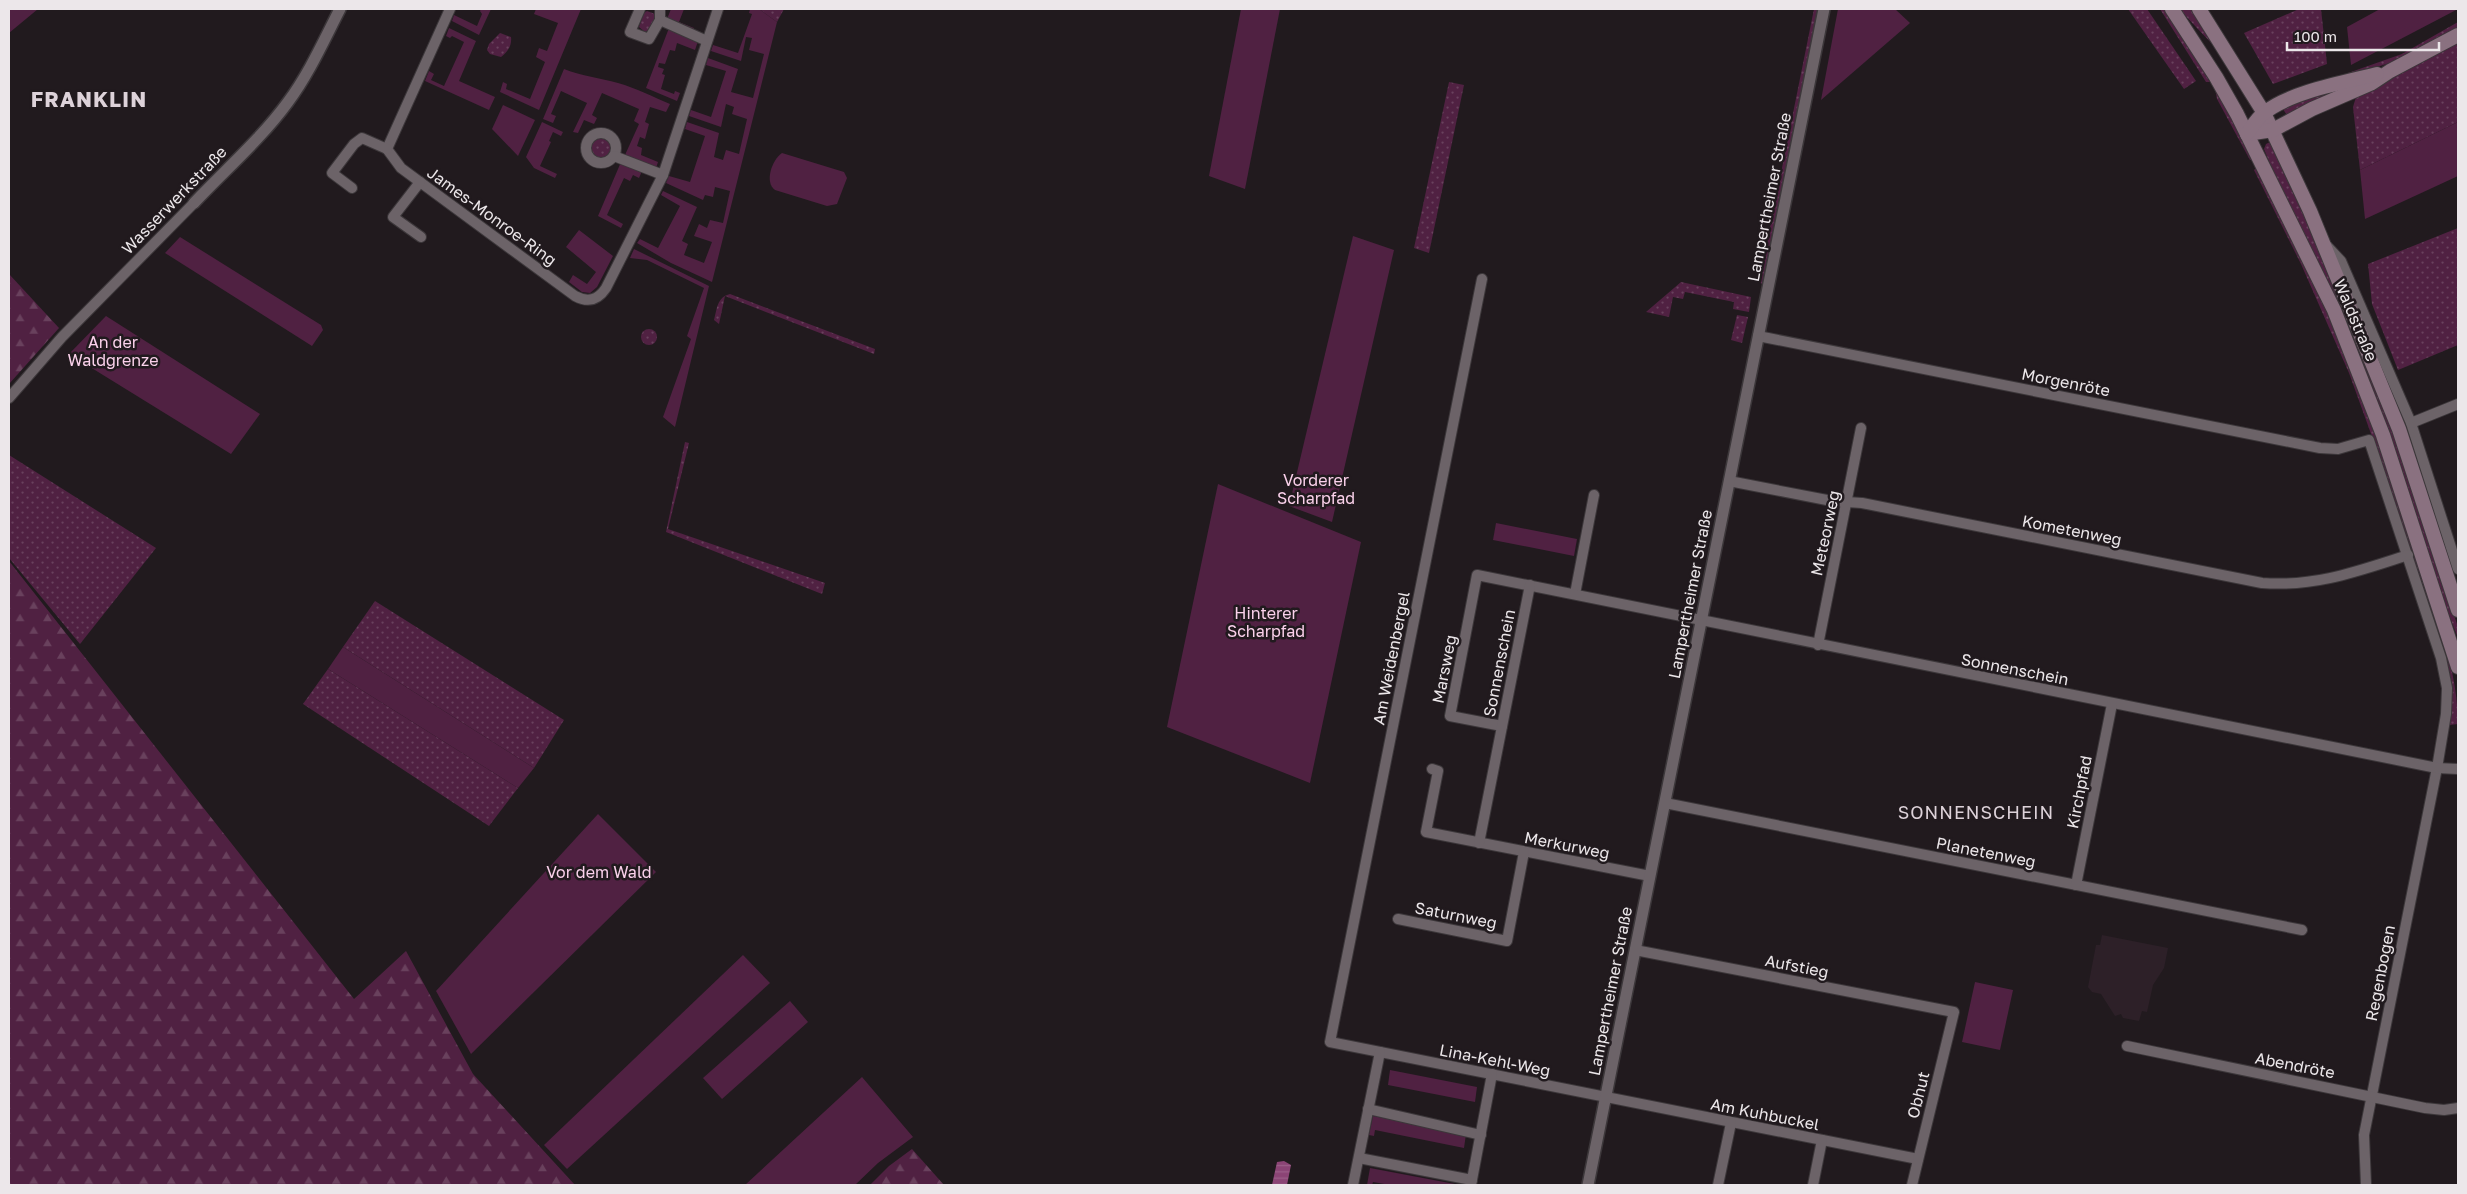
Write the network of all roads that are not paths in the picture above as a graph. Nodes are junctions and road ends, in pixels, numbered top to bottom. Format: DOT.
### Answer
graph roads {
  1 [pos="340,9"];
  2 [pos="450,9"];
  3 [pos="640,9"];
  4 [pos="660,9"];
  5 [pos="718,9"];
  6 [pos="1824,9"];
  7 [pos="2172,9"];
  8 [pos="2199,9"];
  9 [pos="660,20"];
  10 [pos="2458,35"];
  11 [pos="707,41"];
  12 [pos="2390,71"];
  13 [pos="2264,113"];
  14 [pos="2273,130"];
  15 [pos="2247,134"];
  16 [pos="387,149"];
  17 [pos="614,156"];
  18 [pos="663,175"];
  19 [pos="420,182"];
  20 [pos="352,188"];
  21 [pos="194,203"];
  22 [pos="421,237"];
  23 [pos="2324,244"];
  24 [pos="1482,279"];
  25 [pos="1758,336"];
  26 [pos="9,398"];
  27 [pos="2458,404"];
  28 [pos="2411,423"];
  29 [pos="1861,428"];
  30 [pos="1729,481"];
  31 [pos="1594,495"];
  32 [pos="1847,502"];
  33 [pos="2408,555"];
  34 [pos="2458,569"];
  35 [pos="1478,575"];
  36 [pos="1530,585"];
  37 [pos="1575,594"];
  38 [pos="2458,610"];
  39 [pos="1701,621"];
  40 [pos="1818,644"];
  41 [pos="2458,667"];
  42 [pos="2112,704"];
  43 [pos="1502,726"];
  44 [pos="2458,762"];
  45 [pos="2437,768"];
  46 [pos="1432,769"];
  47 [pos="2454,769"];
  48 [pos="1664,803"];
  49 [pos="1479,843"];
  50 [pos="1524,852"];
  51 [pos="1650,876"];
  52 [pos="2076,885"];
  53 [pos="1398,919"];
  54 [pos="2302,930"];
  55 [pos="1635,950"];
  56 [pos="1954,1012"];
  57 [pos="1330,1042"];
  58 [pos="2127,1046"];
  59 [pos="1380,1052"];
  60 [pos="1492,1074"];
  61 [pos="2371,1097"];
  62 [pos="1605,1098"];
  63 [pos="2458,1108"];
  64 [pos="1368,1110"];
  65 [pos="1730,1123"];
  66 [pos="1481,1135"];
  67 [pos="1822,1140"];
  68 [pos="1358,1158"];
  69 [pos="1918,1159"];
  70 [pos="1471,1183"];
  71 [pos="1353,1185"];
  72 [pos="1588,1185"];
  73 [pos="1718,1185"];
  74 [pos="1813,1185"];
  75 [pos="1912,1185"];
  76 [pos="2366,1185"];
  1 -- 21 [label="street, Wasserwerkstraße"];
  2 -- 16 [label="street"];
  3 -- 9 [label="street"];
  4 -- 9 [label="street"];
  5 -- 11 [label="street, James-Monroe-Ring"];
  6 -- 25 [label="street, Lampertheimer Straße"];
  7 -- 15 [label="main road, Waldstraße"];
  8 -- 13 [label="main road, Waldstraße"];
  9 -- 11 [label="street"];
  10 -- 12 [label="main road"];
  11 -- 18 [label="street, James-Monroe-Ring"];
  12 -- 13 [label="main road"];
  12 -- 14 [label="main road"];
  13 -- 14 [label="main road, Waldstraße"];
  13 -- 15 [label="main road"];
  14 -- 15 [label="main road"];
  14 -- 23 [label="main road, Waldstraße"];
  15 -- 41 [label="main road, Waldstraße"];
  16 -- 19 [label="street, James-Monroe-Ring"];
  16 -- 20 [label="street"];
  17 -- 18 [label="street"];
  18 -- 19 [label="street, James-Monroe-Ring"];
  19 -- 22 [label="street"];
  21 -- 26 [label="street, Wasserwerkstraße"];
  23 -- 28 [label="street, Waldstraße"];
  23 -- 38 [label="main road, Waldstraße"];
  24 -- 57 [label="street, Am Weidenbergel"];
  25 -- 30 [label="street, Lampertheimer Straße"];
  25 -- 33 [label="street, Morgenröte"];
  27 -- 28 [label="street"];
  28 -- 34 [label="street, Waldstraße"];
  29 -- 32 [label="street, Meteorweg"];
  30 -- 32 [label="street, Kometenweg"];
  30 -- 39 [label="street, Lampertheimer Straße"];
  31 -- 37 [label="street"];
  32 -- 33 [label="street, Kometenweg"];
  32 -- 40 [label="street, Meteorweg"];
  33 -- 45 [label="street"];
  35 -- 36 [label="street, Sonnenschein"];
  35 -- 43 [label="street, Marsweg"];
  36 -- 37 [label="street, Sonnenschein"];
  36 -- 43 [label="street, Sonnenschein"];
  37 -- 39 [label="street, Sonnenschein"];
  39 -- 40 [label="street, Sonnenschein"];
  39 -- 48 [label="street, Lampertheimer Straße"];
  40 -- 42 [label="street, Sonnenschein"];
  42 -- 45 [label="street, Sonnenschein"];
  42 -- 52 [label="street, Kirchpfad"];
  43 -- 49 [label="street, Sonnenschein"];
  44 -- 47 [label="street, Sonnenschein"];
  45 -- 47 [label="street, Sonnenschein"];
  45 -- 61 [label="street, Regenbogen"];
  46 -- 49 [label="street, Merkurweg"];
  48 -- 51 [label="street, Lampertheimer Straße"];
  48 -- 52 [label="street, Planetenweg"];
  49 -- 50 [label="street, Merkurweg"];
  50 -- 51 [label="street, Merkurweg"];
  50 -- 53 [label="street, Saturnweg"];
  51 -- 55 [label="street, Lampertheimer Straße"];
  52 -- 54 [label="street, Planetenweg"];
  55 -- 56 [label="street, Aufstieg"];
  55 -- 62 [label="street, Lampertheimer Straße"];
  56 -- 69 [label="street, Obhut"];
  57 -- 59 [label="street, Lina-Kehl-Weg"];
  58 -- 61 [label="street, Abendröte"];
  59 -- 60 [label="street, Lina-Kehl-Weg"];
  59 -- 64 [label="street"];
  60 -- 62 [label="street, Lina-Kehl-Weg"];
  60 -- 66 [label="street"];
  61 -- 63 [label="street, Abendröte"];
  61 -- 76 [label="street, Regenbogen"];
  62 -- 65 [label="street, Am Kuhbuckel"];
  62 -- 72 [label="street, Lampertheimer Straße"];
  64 -- 66 [label="street"];
  64 -- 68 [label="street"];
  65 -- 67 [label="street, Am Kuhbuckel"];
  65 -- 73 [label="street"];
  66 -- 70 [label="street"];
  67 -- 69 [label="street, Am Kuhbuckel"];
  67 -- 74 [label="street"];
  68 -- 70 [label="street"];
  68 -- 71 [label="street"];
  69 -- 75 [label="street, Obhut"];
}
